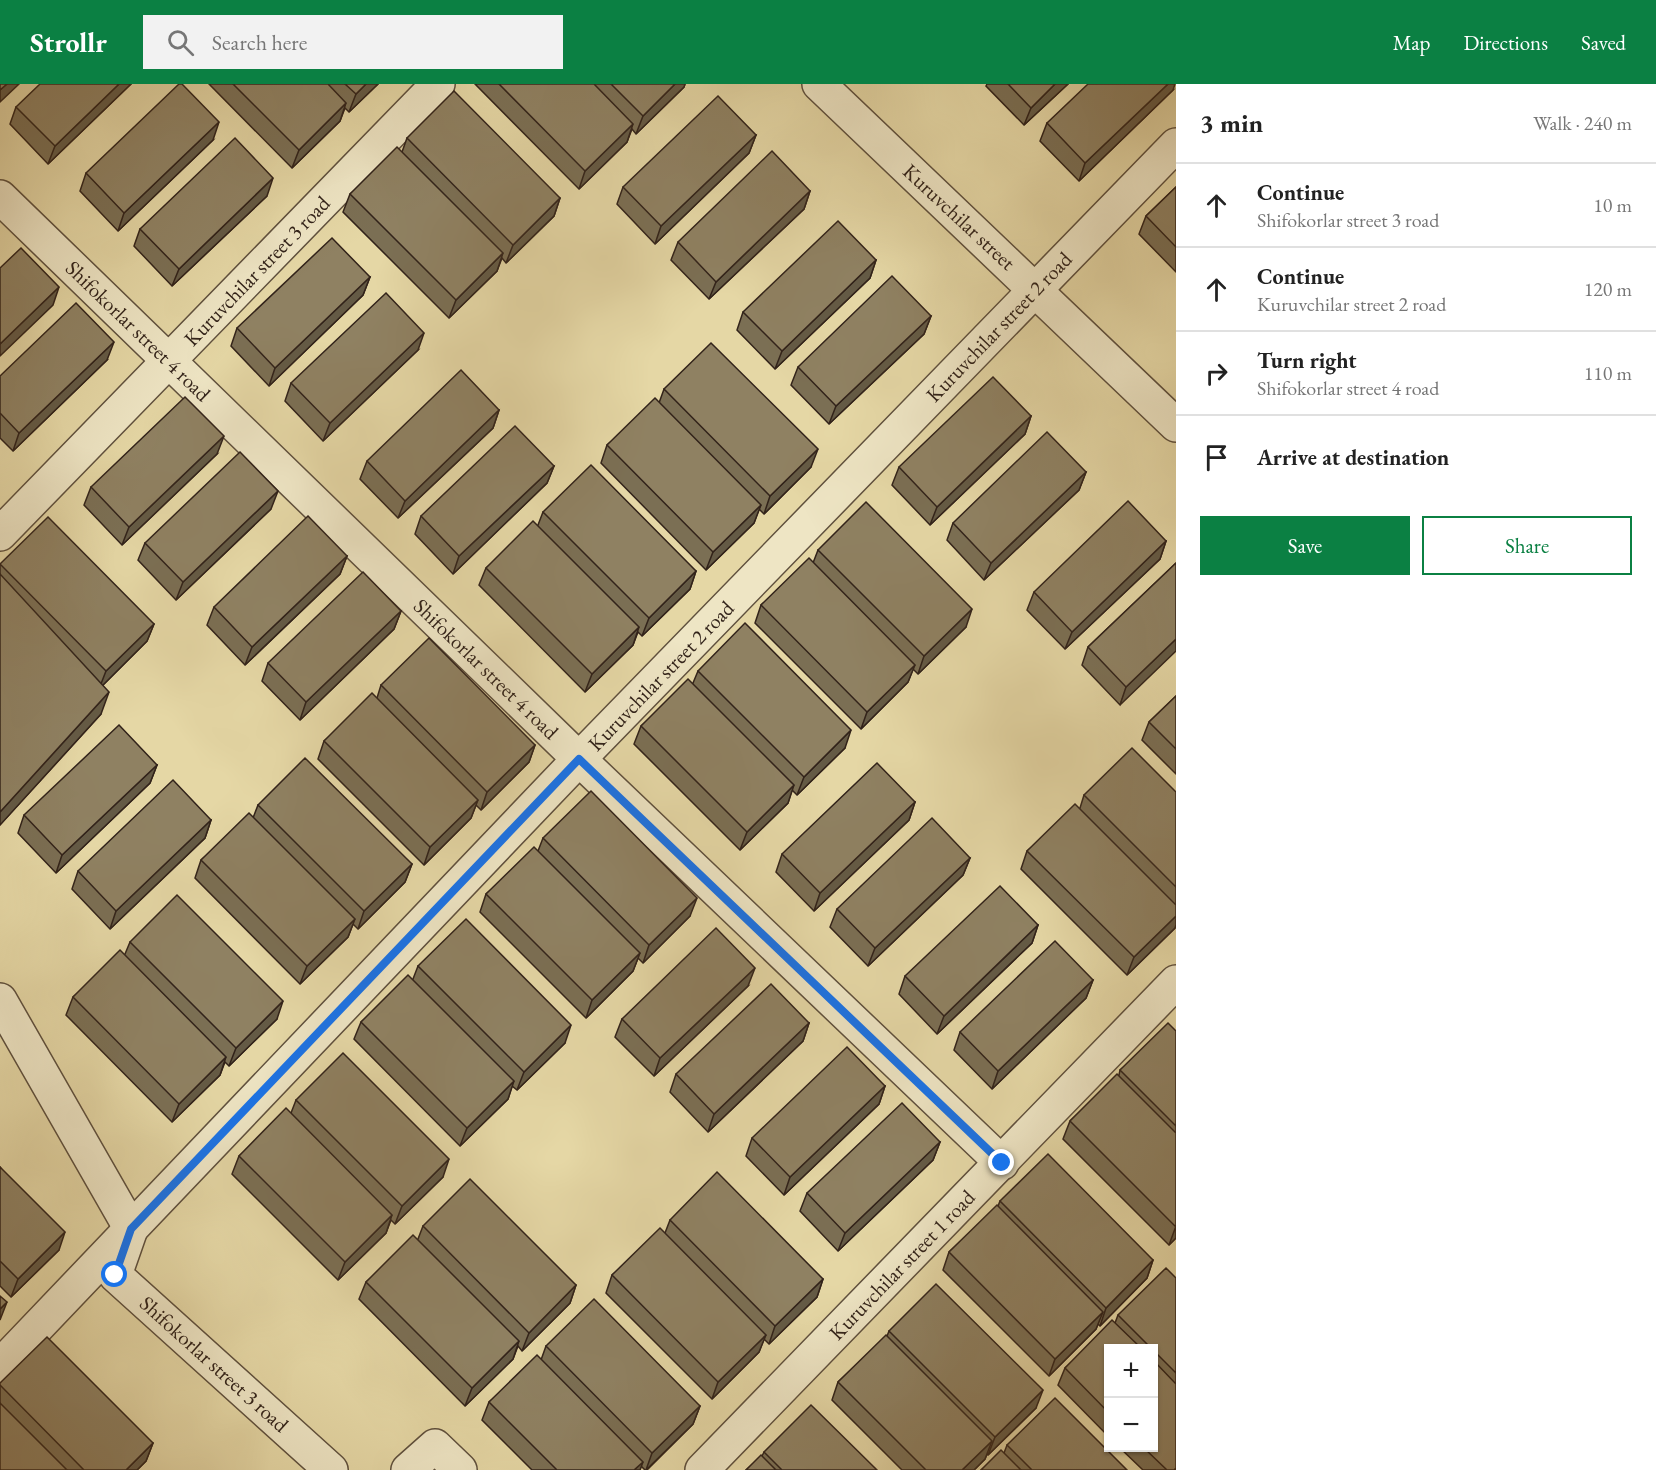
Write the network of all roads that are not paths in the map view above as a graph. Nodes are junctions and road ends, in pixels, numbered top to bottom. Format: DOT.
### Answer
graph roads {
  1 [pos="438,84"];
  2 [pos="819,84"];
  3 [pos="1176,145"];
  4 [pos="0,197"];
  5 [pos="1035,289"];
  6 [pos="169,361"];
  7 [pos="1176,425"];
  8 [pos="0,534"];
  9 [pos="579,759"];
  10 [pos="1176,982"];
  11 [pos="0,1000"];
  12 [pos="1002,1163"];
  13 [pos="131,1229"];
  14 [pos="0,1366"];
  15 [pos="331,1470"];
  16 [pos="408,1470"];
  17 [pos="460,1470"];
  18 [pos="702,1470"];
  1 -- 6 [label="street, Kuruvchilar street 3 road"];
  2 -- 5 [label="street, Kuruvchilar street"];
  3 -- 5 [label="street, Kuruvchilar street 2 road"];
  4 -- 6 [label="street, Shifokorlar street 4 road"];
  5 -- 7 [label="street, Kuruvchilar street"];
  5 -- 9 [label="street, Kuruvchilar street 2 road"];
  6 -- 8 [label="street, Kuruvchilar street 3 road"];
  6 -- 9 [label="street, Shifokorlar street 4 road"];
  9 -- 12 [label="street, Shifokorlar street 4 road"];
  9 -- 13 [label="street, Kuruvchilar street 2 road"];
  10 -- 12 [label="street, Kuruvchilar street 1 road"];
  11 -- 13 [label="street"];
  12 -- 18 [label="street, Kuruvchilar street 1 road"];
  13 -- 14 [label="street, Kuruvchilar street 2 road"];
  13 -- 15 [label="street, Shifokorlar street 3 road"];
  16 -- 17 [label="street"];
}
